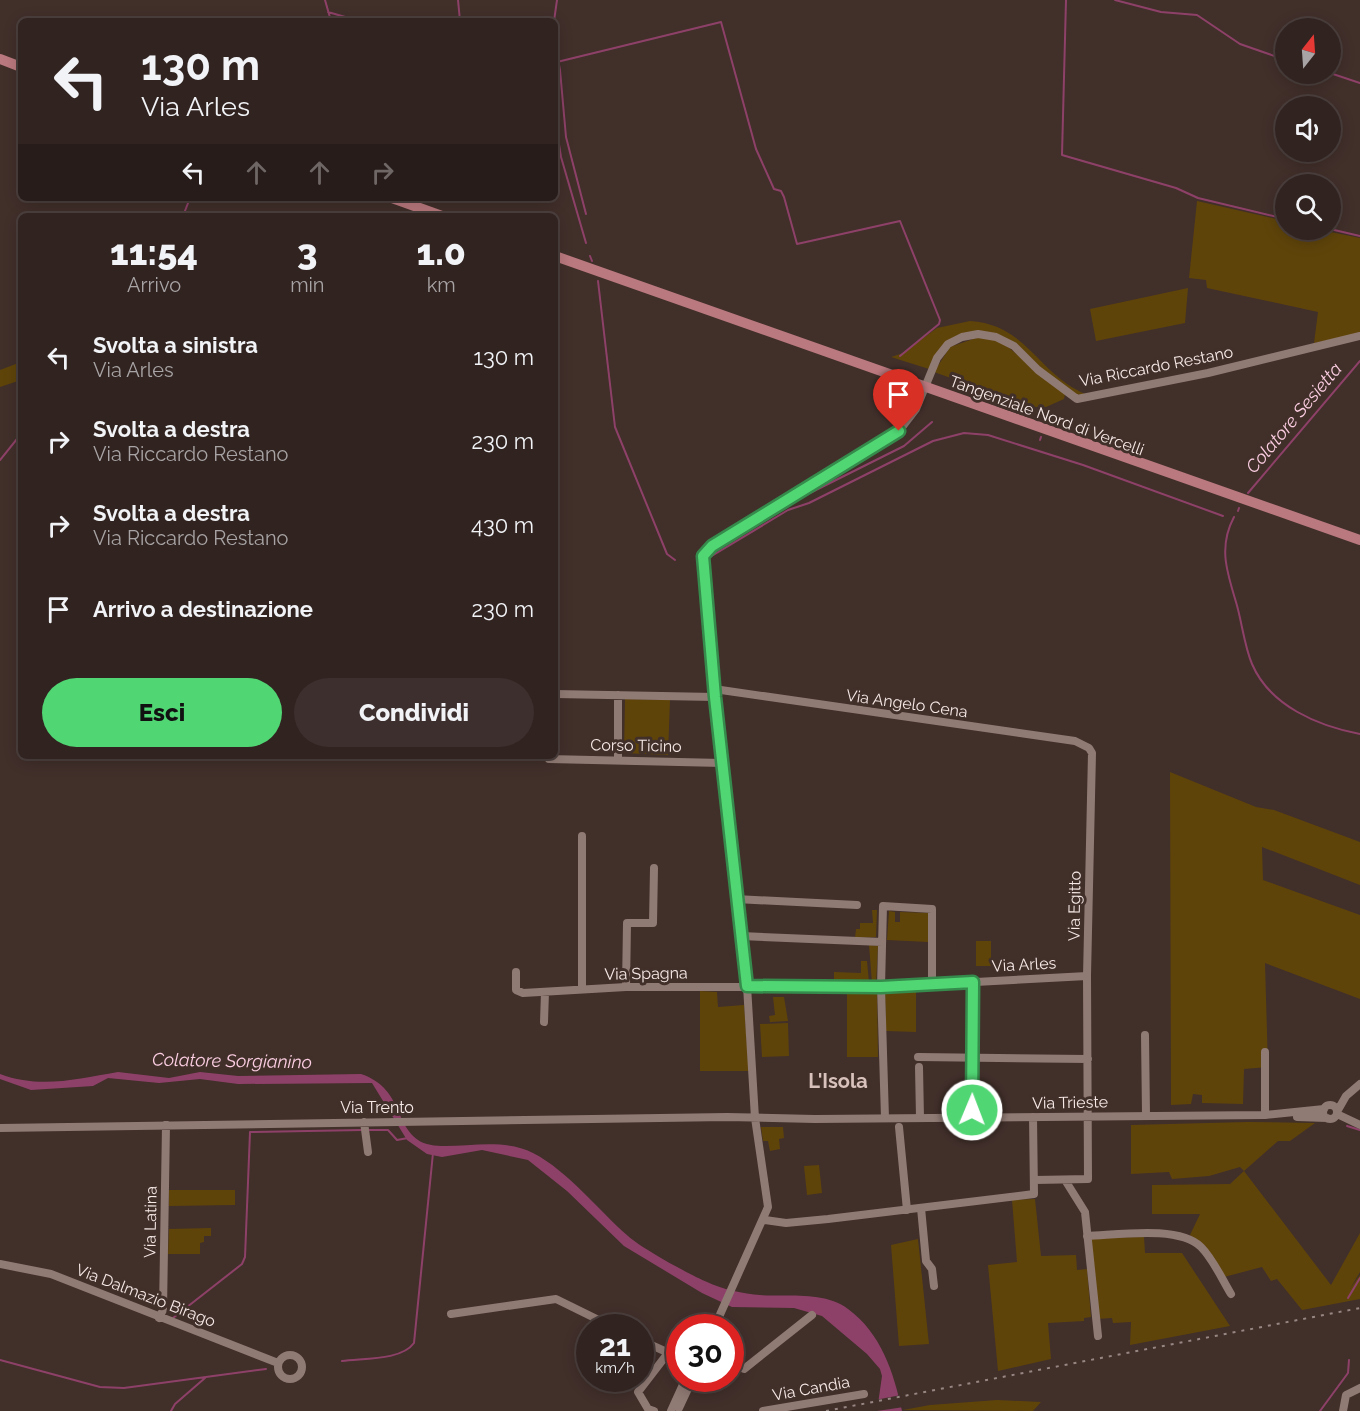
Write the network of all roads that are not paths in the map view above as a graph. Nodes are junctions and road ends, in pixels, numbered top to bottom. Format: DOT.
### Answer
graph roads {
  1 [pos="0,59"];
  2 [pos="18,66"];
  3 [pos="400,201"];
  4 [pos="434,213"];
  5 [pos="558,257"];
  6 [pos="1360,336"];
  7 [pos="1360,540"];
  8 [pos="715,693"];
  9 [pos="558,694"];
  10 [pos="618,695"];
  11 [pos="1092,753"];
  12 [pos="558,758"];
  13 [pos="618,760"];
  14 [pos="722,763"];
  15 [pos="582,836"];
  16 [pos="654,868"];
  17 [pos="736,899"];
  18 [pos="857,905"];
  19 [pos="741,936"];
  20 [pos="882,942"];
  21 [pos="516,972"];
  22 [pos="1087,976"];
  23 [pos="973,982"];
  24 [pos="932,984"];
  25 [pos="747,986"];
  26 [pos="627,987"];
  27 [pos="881,987"];
  28 [pos="582,989"];
  29 [pos="545,992"];
  30 [pos="544,1022"];
  31 [pos="1145,1035"];
  32 [pos="1265,1052"];
  33 [pos="972,1058"];
  34 [pos="1088,1059"];
  35 [pos="1360,1084"];
  36 [pos="1352,1090"];
  37 [pos="1327,1107"];
  38 [pos="1337,1112"];
  39 [pos="1146,1115"];
  40 [pos="1265,1115"];
  41 [pos="1285,1115"];
  42 [pos="1088,1116"];
  43 [pos="1033,1117"];
  44 [pos="755,1118"];
  45 [pos="885,1118"];
  46 [pos="920,1118"];
  47 [pos="972,1118"];
  48 [pos="1326,1118"];
  49 [pos="166,1125"];
  50 [pos="1360,1125"];
  51 [pos="899,1127"];
  52 [pos="0,1128"];
  53 [pos="365,1128"];
  54 [pos="368,1152"];
  55 [pos="1035,1180"];
  56 [pos="1065,1180"];
  57 [pos="921,1208"];
  58 [pos="907,1210"];
  59 [pos="765,1220"];
  60 [pos="1087,1236"];
  61 [pos="0,1264"];
  62 [pos="934,1286"];
  63 [pos="1231,1294"];
  64 [pos="451,1314"];
  65 [pos="587,1314"];
  66 [pos="720,1314"];
  67 [pos="812,1315"];
  68 [pos="159,1318"];
  69 [pos="1098,1335"];
  70 [pos="666,1356"];
  71 [pos="278,1363"];
  72 [pos="744,1369"];
  73 [pos="1360,1388"];
  74 [pos="681,1392"];
  75 [pos="685,1392"];
  76 [pos="864,1394"];
  77 [pos="1341,1409"];
  78 [pos="675,1410"];
  79 [pos="654,1411"];
  80 [pos="763,1411"];
  1 -- 2 [label="main road"];
  3 -- 4 [label="main road"];
  5 -- 7 [label="main road, Tangenziale Nord di Vercelli"];
  6 -- 8 [label="street, Via Riccardo Restano"];
  8 -- 10 [label="street, Via Angelo Cena"];
  8 -- 11 [label="street, Via Angelo Cena"];
  8 -- 14 [label="street, Via Riccardo Restano"];
  9 -- 10 [label="street, Via Angelo Cena"];
  10 -- 13 [label="street"];
  11 -- 22 [label="street, Via Egitto"];
  12 -- 13 [label="street, Corso Ticino"];
  13 -- 14 [label="street, Corso Ticino"];
  14 -- 17 [label="street, Via Riccardo Restano"];
  15 -- 28 [label="street"];
  16 -- 26 [label="street"];
  17 -- 18 [label="street"];
  17 -- 19 [label="street, Via Riccardo Restano"];
  19 -- 20 [label="street"];
  19 -- 25 [label="street, Via Riccardo Restano"];
  20 -- 24 [label="street"];
  20 -- 27 [label="street"];
  21 -- 29 [label="street, Via Spagna"];
  22 -- 23 [label="street, Via Arles"];
  22 -- 34 [label="street, Via Egitto"];
  23 -- 24 [label="street, Via Arles"];
  23 -- 33 [label="street"];
  24 -- 27 [label="street, Via Arles"];
  25 -- 26 [label="street, Via Spagna"];
  25 -- 27 [label="street, Via Arles"];
  25 -- 44 [label="street, Via Riccardo Restano"];
  26 -- 28 [label="street, Via Spagna"];
  27 -- 45 [label="street"];
  28 -- 29 [label="street, Via Spagna"];
  29 -- 30 [label="street"];
  31 -- 39 [label="street"];
  32 -- 40 [label="street"];
  33 -- 34 [label="street"];
  33 -- 46 [label="street"];
  33 -- 47 [label="street"];
  34 -- 42 [label="street, Via Egitto"];
  35 -- 36 [label="street"];
  36 -- 37 [label="street"];
  36 -- 38 [label="street"];
  37 -- 38 [label="street"];
  37 -- 41 [label="street"];
  37 -- 48 [label="street"];
  38 -- 48 [label="street"];
  38 -- 50 [label="street"];
  39 -- 40 [label="street, Via Trieste"];
  39 -- 42 [label="street, Via Trieste"];
  40 -- 41 [label="street"];
  41 -- 48 [label="street"];
  42 -- 43 [label="street, Via Trieste"];
  42 -- 56 [label="street, Via Egitto"];
  43 -- 47 [label="street, Via Trieste"];
  43 -- 55 [label="street"];
  44 -- 45 [label="street, Via Trieste"];
  44 -- 53 [label="street, Via Trento"];
  44 -- 59 [label="street, Via Riccardo Restano"];
  45 -- 46 [label="street, Via Trieste"];
  46 -- 47 [label="street, Via Trieste"];
  49 -- 52 [label="street, Via Trento"];
  49 -- 53 [label="street, Via Trento"];
  49 -- 68 [label="street, Via Latina"];
  51 -- 58 [label="street"];
  53 -- 54 [label="street"];
  55 -- 56 [label="street, Via Egitto"];
  55 -- 57 [label="street"];
  56 -- 60 [label="street"];
  57 -- 58 [label="street"];
  57 -- 62 [label="street"];
  58 -- 59 [label="street"];
  59 -- 66 [label="street, Via Riccardo Restano"];
  60 -- 63 [label="street"];
  60 -- 69 [label="street"];
  61 -- 68 [label="street, Via Dalmazio Birago"];
  64 -- 65 [label="street"];
  67 -- 72 [label="street"];
  68 -- 71 [label="street, Via Dalmazio Birago"];
  70 -- 79 [label="street"];
  73 -- 77 [label="street"];
  74 -- 78 [label="street"];
  75 -- 78 [label="street"];
  76 -- 80 [label="street, Via Candia"];
}
